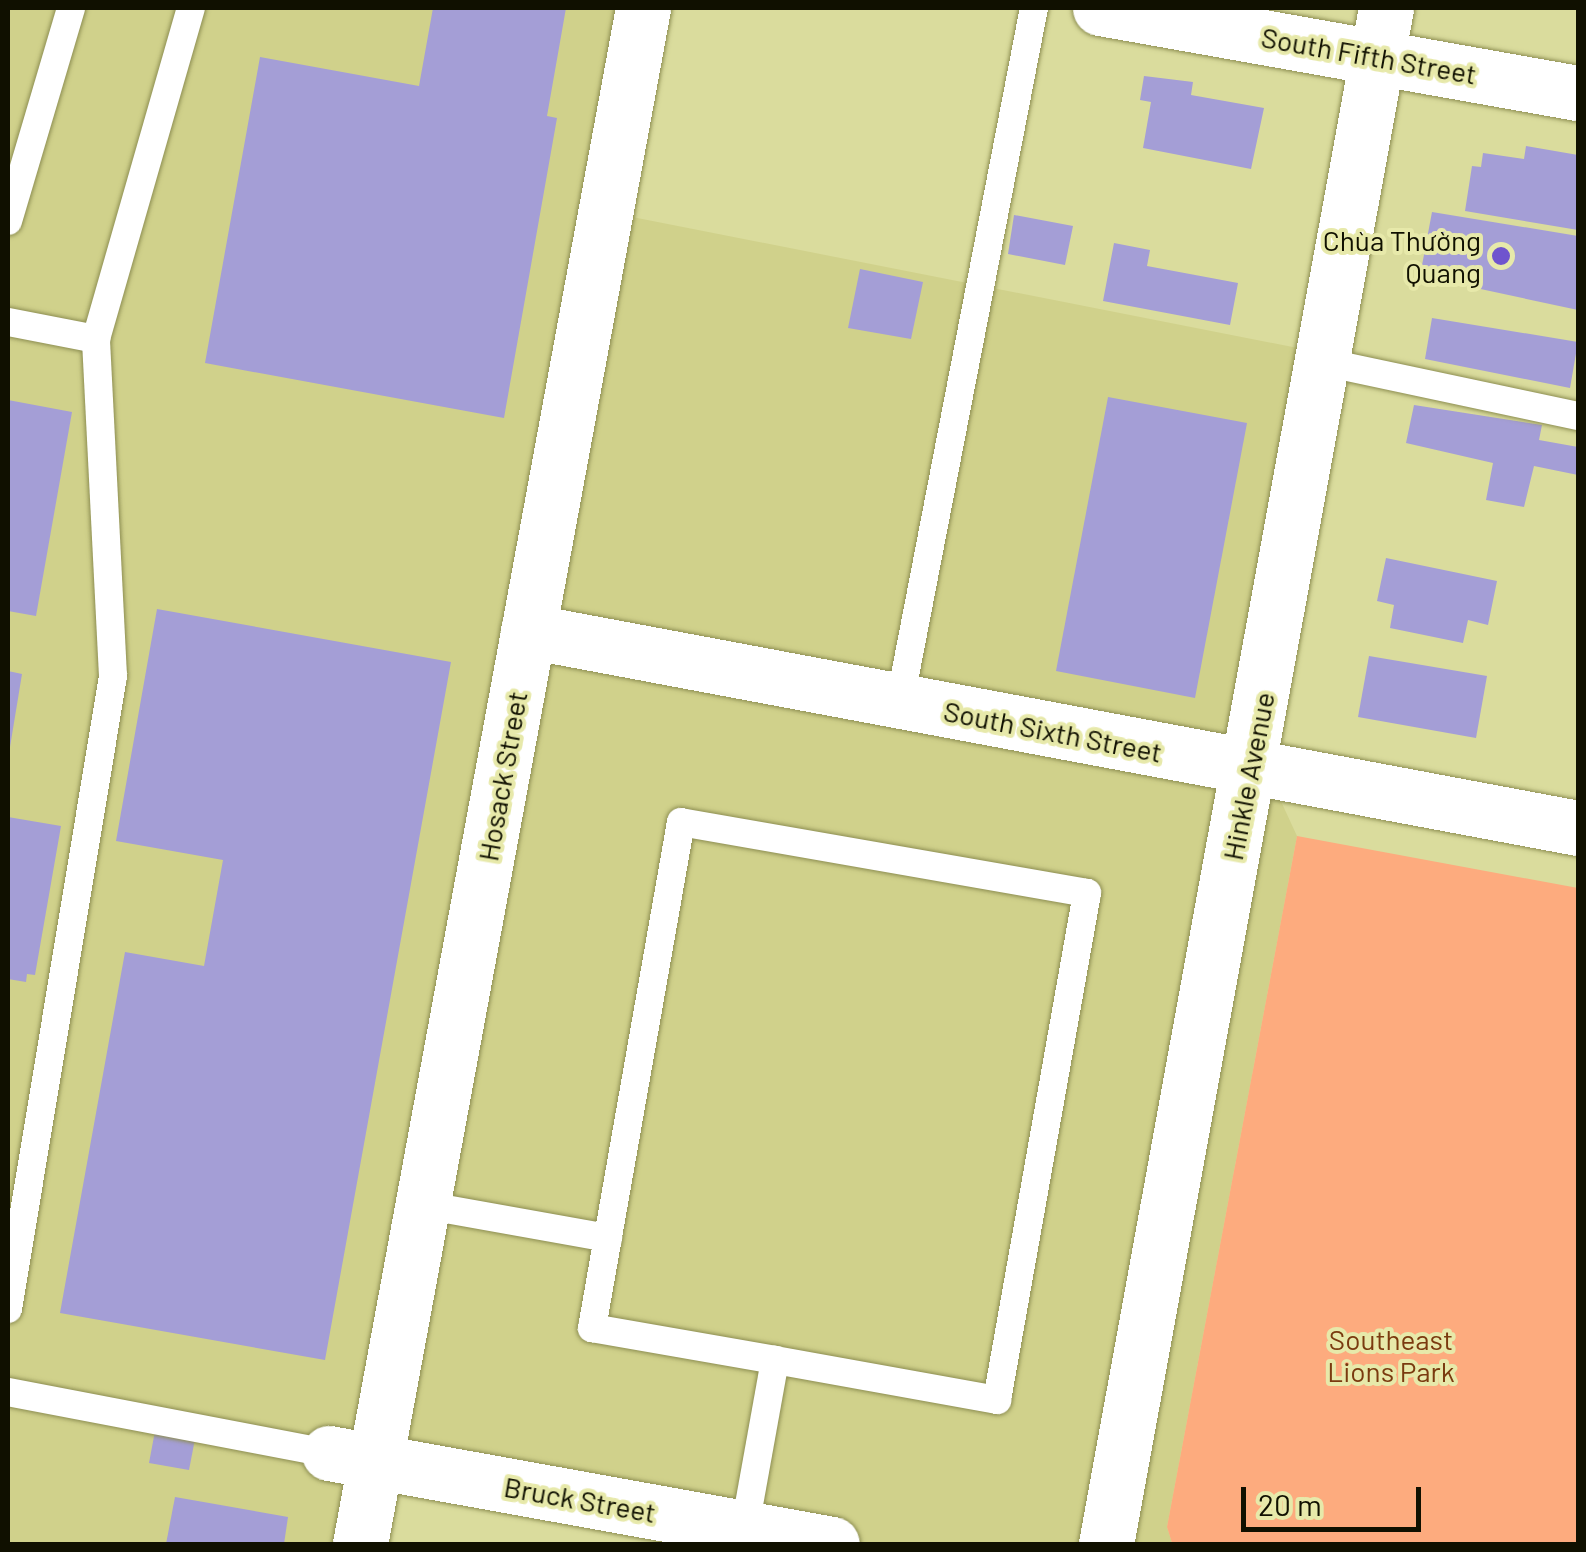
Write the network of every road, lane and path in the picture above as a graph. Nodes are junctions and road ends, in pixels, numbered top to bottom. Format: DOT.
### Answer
graph roads {
  1 [pos="71,8"];
  2 [pos="190,8"];
  3 [pos="643,8"];
  4 [pos="1034,8"];
  5 [pos="1100,8"];
  6 [pos="1383,33"];
  7 [pos="1578,93"];
  8 [pos="8,221"];
  9 [pos="8,322"];
  10 [pos="96,339"];
  11 [pos="1324,362"];
  12 [pos="1578,416"];
  13 [pos="528,631"];
  14 [pos="900,702"];
  15 [pos="1249,768"];
  16 [pos="1578,828"];
  17 [pos="423,1204"];
  18 [pos="608,1238"];
  19 [pos="8,1308"];
  20 [pos="774,1360"];
  21 [pos="8,1392"];
  22 [pos="352,1457"];
  23 [pos="743,1537"];
  24 [pos="360,1544"];
  25 [pos="832,1544"];
  26 [pos="1106,1544"];
  1 -- 8 [label="lane"];
  2 -- 10 [label="lane"];
  3 -- 13 [label="street, Hosack Street"];
  4 -- 14 [label="lane"];
  5 -- 6 [label="street, South Fifth Street"];
  6 -- 7 [label="street, South Fifth Street"];
  6 -- 11 [label="street, Hinkle Avenue"];
  9 -- 10 [label="lane"];
  10 -- 19 [label="lane"];
  11 -- 12 [label="lane"];
  11 -- 15 [label="street, Hinkle Avenue"];
  13 -- 14 [label="street, South Sixth Street"];
  13 -- 17 [label="street, Hosack Street"];
  14 -- 15 [label="street, South Sixth Street"];
  15 -- 16 [label="street, South Sixth Street"];
  15 -- 26 [label="street, Hinkle Avenue"];
  17 -- 18 [label="lane"];
  17 -- 22 [label="street, Hosack Street"];
  18 -- 20 [label="lane"];
  18 -- 20 [label="lane"];
  20 -- 23 [label="lane"];
  21 -- 22 [label="lane"];
  22 -- 23 [label="street, Bruck Street"];
  22 -- 24 [label="street, Hosack Street"];
  23 -- 25 [label="street, Bruck Street"];
}
